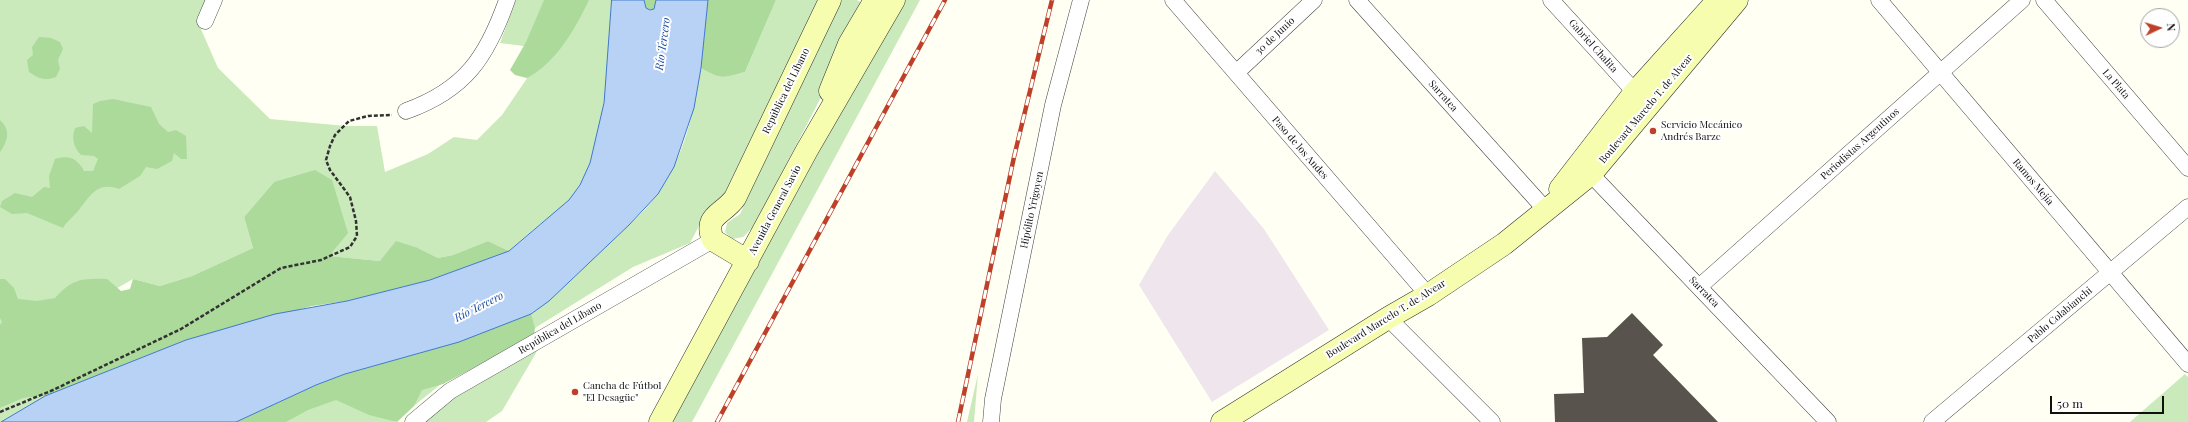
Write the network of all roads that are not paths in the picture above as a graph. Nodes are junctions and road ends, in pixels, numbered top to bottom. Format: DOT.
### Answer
graph roads {
  1 [pos="214,0"];
  2 [pos="507,0"];
  3 [pos="830,0"];
  4 [pos="1081,0"];
  5 [pos="1173,0"];
  6 [pos="1314,0"];
  7 [pos="1357,0"];
  8 [pos="1551,0"];
  9 [pos="1718,0"];
  10 [pos="1737,0"];
  11 [pos="1879,0"];
  12 [pos="2022,0"];
  13 [pos="2044,0"];
  14 [pos="884,2"];
  15 [pos="205,21"];
  16 [pos="1941,72"];
  17 [pos="1236,73"];
  18 [pos="1635,92"];
  19 [pos="406,111"];
  20 [pos="1585,168"];
  21 [pos="2188,168"];
  22 [pos="2188,207"];
  23 [pos="1545,209"];
  24 [pos="713,240"];
  25 [pos="748,261"];
  26 [pos="2110,273"];
  27 [pos="1699,287"];
  28 [pos="1428,295"];
  29 [pos="1388,318"];
  30 [pos="2188,364"];
  31 [pos="413,422"];
  32 [pos="660,422"];
  33 [pos="991,422"];
  34 [pos="1222,422"];
  35 [pos="1492,422"];
  36 [pos="1828,422"];
  37 [pos="1932,422"];
  1 -- 15 [label="street"];
  2 -- 19 [label="street"];
  3 -- 24 [label="main road, República del Líbano"];
  4 -- 33 [label="street, Hipólito Yrigoyen"];
  5 -- 17 [label="street, Paso de los Andes"];
  6 -- 17 [label="street, 30 de Junio"];
  7 -- 23 [label="street, Sarratea"];
  8 -- 18 [label="street, Gabriel Chalita"];
  9 -- 18 [label="main road, Boulevard Marcelo T. de Alvear"];
  10 -- 20 [label="main road, Boulevard Marcelo T. de Alvear"];
  11 -- 16 [label="street, Ramos Mejía"];
  12 -- 16 [label="street, Periodistas Argentinos"];
  13 -- 21 [label="street, La Plata"];
  14 -- 25 [label="main road, Avenida General Savio"];
  16 -- 26 [label="street, Ramos Mejía"];
  16 -- 27 [label="street, Periodistas Argentinos"];
  17 -- 28 [label="street, Paso de los Andes"];
  18 -- 20 [label="main road, Boulevard Marcelo T. de Alvear"];
  20 -- 23 [label="main road, Boulevard Marcelo T. de Alvear"];
  20 -- 27 [label="street, Sarratea"];
  22 -- 26 [label="street, Pablo Colabianchi"];
  23 -- 28 [label="main road, Boulevard Marcelo T. de Alvear"];
  24 -- 25 [label="main road"];
  24 -- 31 [label="street, República del Líbano"];
  25 -- 32 [label="main road, Avenida General Savio"];
  26 -- 30 [label="street, Ramos Mejía"];
  26 -- 37 [label="street, Pablo Colabianchi"];
  27 -- 36 [label="street, Sarratea"];
  28 -- 29 [label="main road, Boulevard Marcelo T. de Alvear"];
  29 -- 34 [label="main road, Boulevard Marcelo T. de Alvear"];
  29 -- 35 [label="street"];
}
